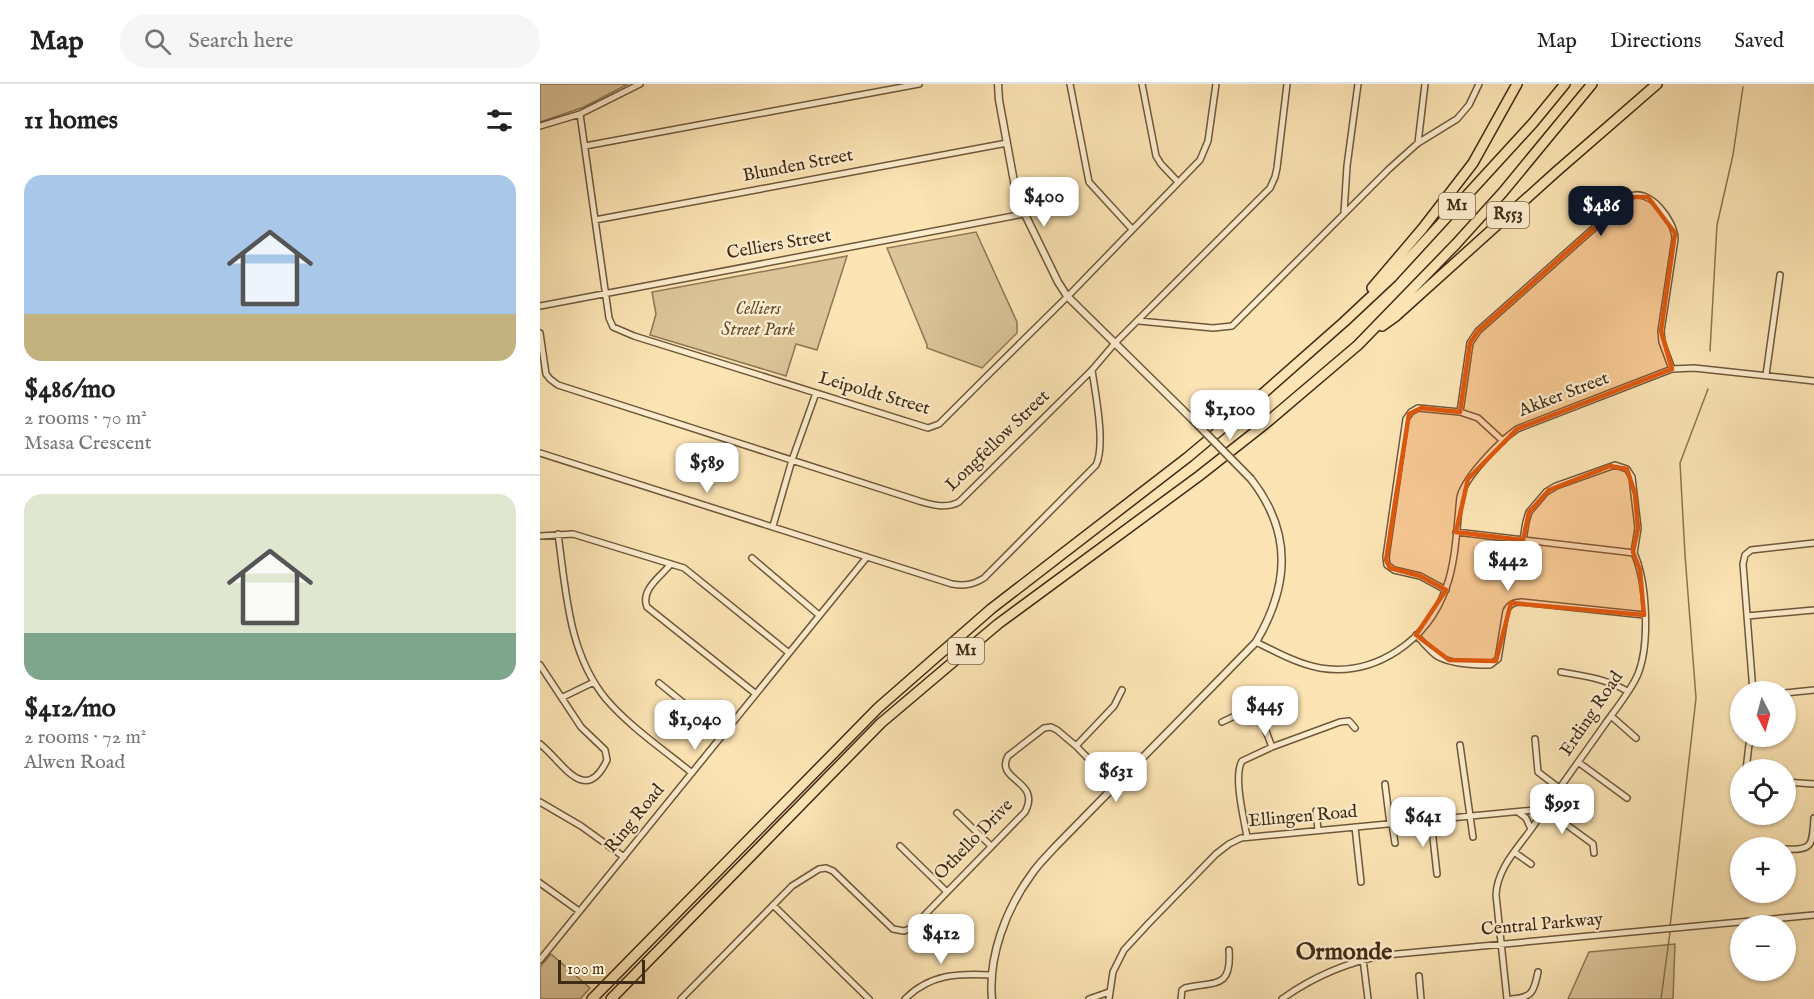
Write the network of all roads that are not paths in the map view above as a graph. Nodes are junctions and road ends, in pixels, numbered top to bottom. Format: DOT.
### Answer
graph roads {
  1 [pos="640,84"];
  2 [pos="919,84"];
  3 [pos="996,84"];
  4 [pos="1070,84"];
  5 [pos="1142,84"];
  6 [pos="1216,84"];
  7 [pos="1287,84"];
  8 [pos="1358,84"];
  9 [pos="1425,84"];
  10 [pos="1479,84"];
  11 [pos="1517,84"];
  12 [pos="1564,84"];
  13 [pos="1592,84"];
  14 [pos="1657,84"];
  15 [pos="580,114"];
  16 [pos="540,126"];
  17 [pos="1007,143"];
  18 [pos="1418,143"];
  19 [pos="585,146"];
  20 [pos="1178,182"];
  21 [pos="1344,213"];
  22 [pos="1024,214"];
  23 [pos="595,220"];
  24 [pos="1132,229"];
  25 [pos="1780,275"];
  26 [pos="606,292"];
  27 [pos="1067,296"];
  28 [pos="540,306"];
  29 [pos="1139,321"];
  30 [pos="1344,322"];
  31 [pos="540,333"];
  32 [pos="1115,344"];
  33 [pos="1358,345"];
  34 [pos="1672,369"];
  35 [pos="1092,370"];
  36 [pos="1766,375"];
  37 [pos="1814,381"];
  38 [pos="816,393"];
  39 [pos="1460,412"];
  40 [pos="1503,441"];
  41 [pos="540,453"];
  42 [pos="792,460"];
  43 [pos="773,526"];
  44 [pos="1456,532"];
  45 [pos="558,534"];
  46 [pos="540,536"];
  47 [pos="1523,540"];
  48 [pos="1814,543"];
  49 [pos="1634,553"];
  50 [pos="867,557"];
  51 [pos="752,558"];
  52 [pos="671,564"];
  53 [pos="1446,590"];
  54 [pos="1814,610"];
  55 [pos="819,615"];
  56 [pos="1644,615"];
  57 [pos="1748,616"];
  58 [pos="1416,635"];
  59 [pos="1256,642"];
  60 [pos="789,653"];
  61 [pos="540,665"];
  62 [pos="1561,672"];
  63 [pos="1752,681"];
  64 [pos="594,682"];
  65 [pos="659,682"];
  66 [pos="1122,690"];
  67 [pos="1814,690"];
  68 [pos="1627,691"];
  69 [pos="1796,692"];
  70 [pos="756,694"];
  71 [pos="563,697"];
  72 [pos="1249,702"];
  73 [pos="1254,707"];
  74 [pos="1611,716"];
  75 [pos="1222,722"];
  76 [pos="1355,728"];
  77 [pos="723,735"];
  78 [pos="1636,738"];
  79 [pos="1535,739"];
  80 [pos="540,744"];
  81 [pos="1460,745"];
  82 [pos="1076,746"];
  83 [pos="1272,747"];
  84 [pos="1578,762"];
  85 [pos="692,773"];
  86 [pos="1796,783"];
  87 [pos="1385,784"];
  88 [pos="1814,784"];
  89 [pos="1115,786"];
  90 [pos="1559,788"];
  91 [pos="1628,798"];
  92 [pos="540,802"];
  93 [pos="1545,809"];
  94 [pos="1316,811"];
  95 [pos="1517,811"];
  96 [pos="957,813"];
  97 [pos="1470,816"];
  98 [pos="1814,818"];
  99 [pos="1431,820"];
  100 [pos="1391,824"];
  101 [pos="1355,827"];
  102 [pos="1531,829"];
  103 [pos="1318,830"];
  104 [pos="1247,837"];
  105 [pos="1473,837"];
  106 [pos="1395,843"];
  107 [pos="900,846"];
  108 [pos="991,846"];
  109 [pos="1796,849"];
  110 [pos="1514,852"];
  111 [pos="1594,853"];
  112 [pos="624,857"];
  113 [pos="1531,864"];
  114 [pos="1437,874"];
  115 [pos="1361,882"];
  116 [pos="540,883"];
  117 [pos="946,891"];
  118 [pos="773,905"];
  119 [pos="579,911"];
  120 [pos="1814,915"];
  121 [pos="1501,944"];
  122 [pos="1229,950"];
  123 [pos="1364,959"];
  124 [pos="540,960"];
  125 [pos="1538,972"];
  126 [pos="992,975"];
  127 [pos="1419,976"];
  128 [pos="1109,996"];
  129 [pos="592,999"];
  130 [pos="611,999"];
  131 [pos="681,999"];
  132 [pos="869,999"];
  133 [pos="905,999"];
  134 [pos="992,999"];
  135 [pos="1090,999"];
  136 [pos="1181,999"];
  137 [pos="1282,999"];
  138 [pos="1368,999"];
  139 [pos="1421,999"];
  140 [pos="1509,999"];
  1 -- 15 [label="street"];
  2 -- 19 [label="street"];
  3 -- 17 [label="street"];
  4 -- 24 [label="street"];
  5 -- 20 [label="street"];
  6 -- 20 [label="street, Leipoldt Street"];
  7 -- 29 [label="street, Longfellow Street"];
  8 -- 21 [label="street"];
  9 -- 18 [label="street"];
  10 -- 18 [label="street"];
  11 -- 30 [label="highway"];
  12 -- 30 [label="highway, M1"];
  13 -- 33 [label="highway, M1"];
  14 -- 33 [label="highway, R553"];
  15 -- 16 [label="street"];
  15 -- 19 [label="street, Leipoldt Street"];
  17 -- 22 [label="street"];
  17 -- 23 [label="street, Blunden Street"];
  18 -- 21 [label="street"];
  19 -- 23 [label="street, Leipoldt Street"];
  20 -- 24 [label="street, Leipoldt Street"];
  21 -- 29 [label="street"];
  22 -- 26 [label="street, Celliers Street"];
  22 -- 27 [label="street"];
  23 -- 26 [label="street, Leipoldt Street"];
  24 -- 27 [label="street, Leipoldt Street"];
  25 -- 36 [label="street"];
  26 -- 28 [label="street, Celliers Street"];
  26 -- 38 [label="street, Leipoldt Street"];
  27 -- 32 [label="street"];
  27 -- 38 [label="street, Leipoldt Street"];
  29 -- 32 [label="street, Longfellow Street"];
  30 -- 129 [label="highway, M1"];
  31 -- 42 [label="street, Longfellow Street"];
  32 -- 35 [label="street, Longfellow Street"];
  32 -- 59 [label="street, bridge"];
  33 -- 130 [label="highway, M1"];
  34 -- 36 [label="street, Akker Street"];
  34 -- 39 [label="street"];
  34 -- 40 [label="street, Akker Street"];
  35 -- 42 [label="street, Longfellow Street"];
  35 -- 50 [label="street"];
  36 -- 37 [label="street, Akker Street"];
  38 -- 42 [label="street"];
  39 -- 40 [label="street"];
  39 -- 53 [label="street"];
  40 -- 44 [label="street, Akker Street"];
  41 -- 43 [label="street"];
  42 -- 43 [label="street"];
  43 -- 50 [label="street"];
  44 -- 47 [label="street"];
  44 -- 53 [label="street, Akker Street"];
  45 -- 46 [label="street"];
  45 -- 52 [label="street"];
  45 -- 64 [label="street"];
  47 -- 49 [label="street"];
  47 -- 49 [label="street"];
  48 -- 57 [label="street"];
  49 -- 56 [label="street, Erding Road"];
  50 -- 55 [label="street, Ring Road"];
  51 -- 55 [label="street"];
  52 -- 60 [label="street"];
  52 -- 70 [label="street"];
  53 -- 58 [label="street, Akker Street"];
  54 -- 57 [label="street"];
  55 -- 60 [label="street, Ring Road"];
  56 -- 58 [label="street"];
  56 -- 68 [label="street, Erding Road"];
  57 -- 63 [label="street"];
  58 -- 59 [label="street, Akker Street"];
  59 -- 89 [label="street"];
  60 -- 70 [label="street, Ring Road"];
  61 -- 71 [label="street"];
  62 -- 68 [label="street"];
  64 -- 71 [label="street"];
  64 -- 85 [label="street"];
  65 -- 77 [label="street"];
  66 -- 82 [label="street"];
  67 -- 69 [label="street"];
  68 -- 74 [label="street, Erding Road"];
  70 -- 77 [label="street, Ring Road"];
  71 -- 80 [label="street"];
  72 -- 73 [label="street"];
  73 -- 75 [label="street"];
  73 -- 83 [label="street"];
  74 -- 78 [label="street"];
  74 -- 84 [label="street, Erding Road"];
  76 -- 83 [label="street"];
  77 -- 85 [label="street, Ring Road"];
  79 -- 90 [label="street"];
  81 -- 97 [label="street"];
  82 -- 89 [label="street, Othello Drive"];
  82 -- 108 [label="street, Othello Drive"];
  83 -- 104 [label="street"];
  84 -- 90 [label="street, Erding Road"];
  84 -- 91 [label="street"];
  85 -- 112 [label="street, Ring Road"];
  86 -- 88 [label="street"];
  87 -- 100 [label="street"];
  89 -- 126 [label="street"];
  90 -- 93 [label="street, Erding Road"];
  92 -- 112 [label="street"];
  93 -- 95 [label="street, Ellingen Road"];
  93 -- 102 [label="street, Erding Road"];
  93 -- 111 [label="street"];
  94 -- 103 [label="street"];
  95 -- 97 [label="street, Ellingen Road"];
  95 -- 102 [label="street"];
  96 -- 108 [label="street"];
  97 -- 99 [label="street, Ellingen Road"];
  97 -- 105 [label="street"];
  98 -- 109 [label="street"];
  99 -- 100 [label="street, Ellingen Road"];
  99 -- 114 [label="street"];
  100 -- 101 [label="street, Ellingen Road"];
  100 -- 106 [label="street"];
  101 -- 103 [label="street, Ellingen Road"];
  101 -- 115 [label="street"];
  102 -- 110 [label="street, Erding Road"];
  103 -- 104 [label="street, Ellingen Road"];
  104 -- 128 [label="street, Ellingen Road"];
  107 -- 117 [label="street"];
  108 -- 117 [label="street, Othello Drive"];
  110 -- 113 [label="street"];
  110 -- 121 [label="street, Erding Road"];
  112 -- 119 [label="street, Ring Road"];
  116 -- 119 [label="street"];
  117 -- 118 [label="street, Othello Drive"];
  118 -- 131 [label="street"];
  118 -- 132 [label="street"];
  119 -- 124 [label="street, Ring Road"];
  120 -- 121 [label="street, Central Parkway"];
  121 -- 123 [label="street, Central Parkway"];
  121 -- 140 [label="street, Erding Road"];
  122 -- 136 [label="street"];
  123 -- 137 [label="street, Central Parkway"];
  123 -- 138 [label="street"];
  125 -- 140 [label="street"];
  126 -- 133 [label="street"];
  126 -- 134 [label="street"];
  127 -- 139 [label="street"];
  128 -- 135 [label="street"];
}
